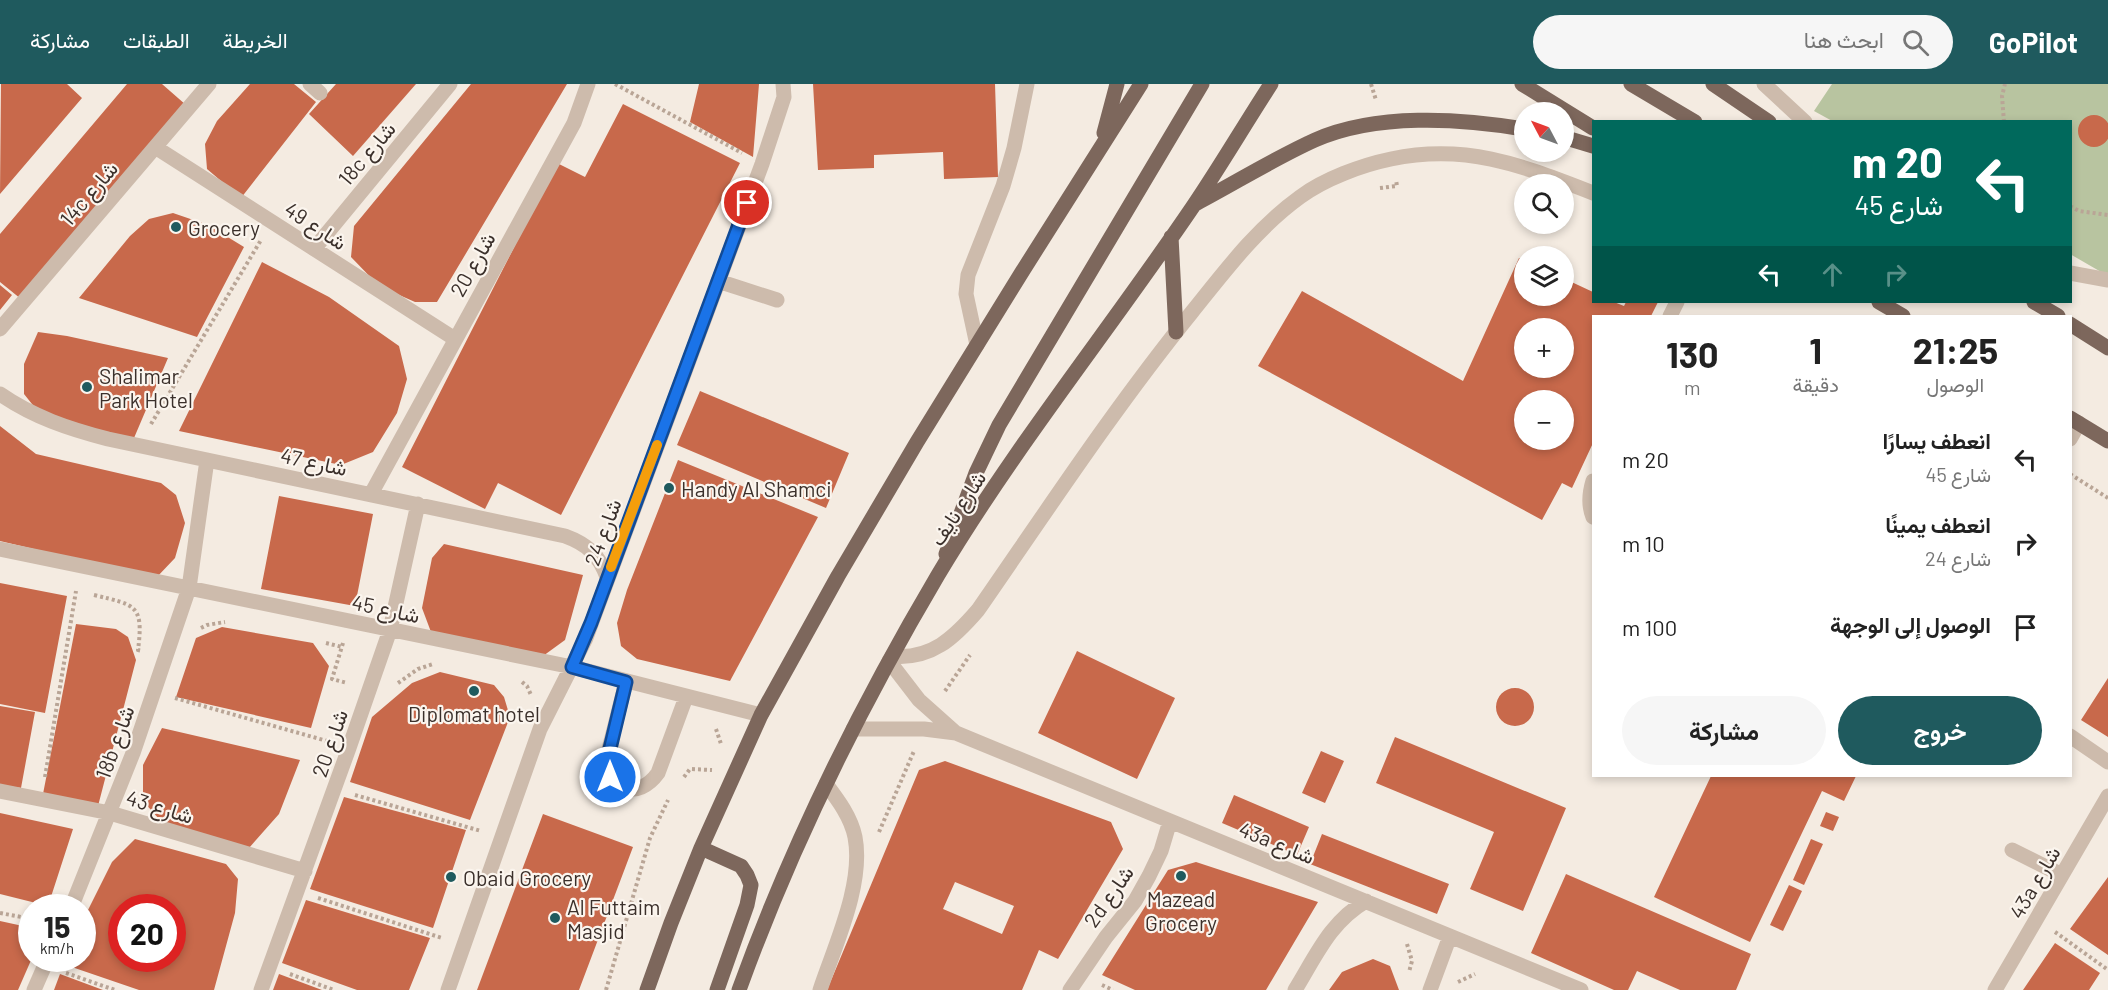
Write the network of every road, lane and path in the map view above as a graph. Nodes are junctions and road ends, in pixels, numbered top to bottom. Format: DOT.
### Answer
graph roads {
  1 [pos="450,84"];
  2 [pos="588,84"];
  3 [pos="615,84"];
  4 [pos="783,84"];
  5 [pos="1027,84"];
  6 [pos="1117,84"];
  7 [pos="1141,84"];
  8 [pos="1202,84"];
  9 [pos="1271,84"];
  10 [pos="1371,84"];
  11 [pos="1522,84"];
  12 [pos="1631,84"];
  13 [pos="1764,84"];
  14 [pos="2005,84"];
  15 [pos="203,86"];
  16 [pos="1719,87"];
  17 [pos="1692,120"];
  18 [pos="1765,120"];
  19 [pos="1803,120"];
  20 [pos="2004,120"];
  21 [pos="1383,123"];
  22 [pos="1514,127"];
  23 [pos="1592,127"];
  24 [pos="1574,140"];
  25 [pos="1592,146"];
  26 [pos="156,147"];
  27 [pos="1098,151"];
  28 [pos="1391,159"];
  29 [pos="762,164"];
  30 [pos="1378,189"];
  31 [pos="1592,193"];
  32 [pos="1194,205"];
  33 [pos="2072,207"];
  34 [pos="2108,215"];
  35 [pos="272,222"];
  36 [pos="1171,237"];
  37 [pos="314,249"];
  38 [pos="2072,273"];
  39 [pos="2108,280"];
  40 [pos="718,281"];
  41 [pos="777,300"];
  42 [pos="1881,303"];
  43 [pos="2036,303"];
  44 [pos="1901,315"];
  45 [pos="2056,315"];
  46 [pos="2072,325"];
  47 [pos="0,329"];
  48 [pos="1176,332"];
  49 [pos="455,339"];
  50 [pos="977,345"];
  51 [pos="2108,348"];
  52 [pos="0,394"];
  53 [pos="2074,420"];
  54 [pos="2108,441"];
  55 [pos="138,446"];
  56 [pos="207,460"];
  57 [pos="2072,475"];
  58 [pos="1592,486"];
  59 [pos="370,494"];
  60 [pos="2108,498"];
  61 [pos="418,504"];
  62 [pos="1592,515"];
  63 [pos="0,549"];
  64 [pos="939,573"];
  65 [pos="607,577"];
  66 [pos="189,588"];
  67 [pos="76,591"];
  68 [pos="390,630"];
  69 [pos="972,652"];
  70 [pos="891,658"];
  71 [pos="572,667"];
  72 [pos="626,682"];
  73 [pos="154,692"];
  74 [pos="686,697"];
  75 [pos="932,712"];
  76 [pos="761,715"];
  77 [pos="853,729"];
  78 [pos="924,729"];
  79 [pos="956,733"];
  80 [pos="2072,737"];
  81 [pos="350,748"];
  82 [pos="2108,762"];
  83 [pos="826,784"];
  84 [pos="334,789"];
  85 [pos="0,791"];
  86 [pos="2108,796"];
  87 [pos="41,799"];
  88 [pos="110,813"];
  89 [pos="1170,821"];
  90 [pos="502,837"];
  91 [pos="701,848"];
  92 [pos="2012,850"];
  93 [pos="858,865"];
  94 [pos="305,871"];
  95 [pos="2062,875"];
  96 [pos="297,891"];
  97 [pos="77,894"];
  98 [pos="1365,902"];
  99 [pos="0,913"];
  100 [pos="18,916"];
  101 [pos="2037,918"];
  102 [pos="1450,936"];
  103 [pos="1405,940"];
  104 [pos="464,946"];
  105 [pos="270,967"];
  106 [pos="2108,970"];
  107 [pos="42,972"];
  108 [pos="71,972"];
  109 [pos="1407,980"];
  110 [pos="34,990"];
  111 [pos="115,990"];
  112 [pos="261,990"];
  113 [pos="334,990"];
  114 [pos="448,990"];
  115 [pos="647,990"];
  116 [pos="717,990"];
  117 [pos="739,990"];
  118 [pos="820,990"];
  119 [pos="1070,990"];
  120 [pos="1295,990"];
  121 [pos="1430,990"];
  122 [pos="1581,990"];
  123 [pos="1995,990"];
  1 -- 37 [label="street, 18c شارع"];
  2 -- 49 [label="street, شارع 20"];
  3 -- 29 [label="path"];
  4 -- 29 [label="street, شارع 24"];
  5 -- 50 [label="street"];
  6 -- 27 [label="main road"];
  7 -- 27 [label="main road"];
  8 -- 64 [label="main road"];
  9 -- 32 [label="main road, شارع نايف"];
  10 -- 21 [label="path"];
  11 -- 23 [label="main road"];
  12 -- 17 [label="main road"];
  13 -- 19 [label="street"];
  14 -- 20 [label="path"];
  15 -- 26 [label="street, 14c شارع"];
  16 -- 18 [label="main road"];
  21 -- 22 [label="main road"];
  21 -- 32 [label="main road"];
  24 -- 25 [label="main road"];
  26 -- 35 [label="street, شارع 49"];
  26 -- 47 [label="street, 14c شارع"];
  27 -- 50 [label="main road"];
  28 -- 30 [label="path"];
  28 -- 31 [label="street"];
  28 -- 48 [label="street"];
  29 -- 40 [label="street, شارع 24"];
  32 -- 36 [label="main road, شارع نايف"];
  33 -- 34 [label="path"];
  35 -- 37 [label="street, شارع 49"];
  35 -- 55 [label="path"];
  36 -- 48 [label="main road"];
  36 -- 64 [label="main road, شارع نايف"];
  37 -- 49 [label="street, شارع 49"];
  38 -- 39 [label="street"];
  40 -- 41 [label="street"];
  40 -- 65 [label="street, شارع 24"];
  42 -- 44 [label="main road"];
  43 -- 45 [label="main road"];
  46 -- 51 [label="main road"];
  48 -- 70 [label="street"];
  49 -- 59 [label="street, شارع 20"];
  50 -- 76 [label="main road"];
  52 -- 55 [label="street, شارع 47"];
  53 -- 54 [label="main road"];
  55 -- 56 [label="street, شارع 47"];
  56 -- 59 [label="street, شارع 47"];
  56 -- 66 [label="street, 18b شارع"];
  57 -- 60 [label="path"];
  58 -- 62 [label="street"];
  59 -- 61 [label="street, شارع 47"];
  61 -- 65 [label="street, شارع 47"];
  61 -- 68 [label="street, شارع 20"];
  63 -- 66 [label="street, شارع 45"];
  64 -- 70 [label="main road, شارع نايف"];
  65 -- 71 [label="street, شارع 24"];
  66 -- 68 [label="street, شارع 45"];
  66 -- 73 [label="street, 18b شارع"];
  67 -- 87 [label="path"];
  68 -- 71 [label="street, شارع 45"];
  68 -- 81 [label="street, شارع 20"];
  69 -- 75 [label="path"];
  70 -- 75 [label="street, 43a شارع"];
  70 -- 77 [label="main road, شارع نايف"];
  71 -- 72 [label="street, شارع 45"];
  71 -- 90 [label="street, شارع 24"];
  72 -- 74 [label="street, شارع 45"];
  72 -- 74 [label="street"];
  73 -- 81 [label="path"];
  73 -- 88 [label="street, 18b شارع"];
  74 -- 76 [label="street, شارع 45"];
  75 -- 79 [label="street, 43a شارع"];
  76 -- 91 [label="main road"];
  77 -- 78 [label="street, 43a شارع"];
  77 -- 83 [label="main road, شارع نايف"];
  78 -- 79 [label="street, 43a شارع"];
  78 -- 93 [label="path"];
  79 -- 89 [label="street, 43a شارع"];
  80 -- 82 [label="street"];
  81 -- 84 [label="street, شارع 20"];
  83 -- 93 [label="street"];
  83 -- 117 [label="main road, شارع نايف"];
  84 -- 90 [label="path"];
  84 -- 94 [label="street, شارع 20"];
  85 -- 87 [label="street, شارع 43"];
  86 -- 95 [label="street, 43a شارع"];
  87 -- 88 [label="street, شارع 43"];
  88 -- 94 [label="street, شارع 43"];
  88 -- 97 [label="street, 18b شارع"];
  89 -- 98 [label="street, 43a شارع"];
  89 -- 119 [label="street, 2d شارع"];
  90 -- 104 [label="street, شارع 24"];
  91 -- 115 [label="main road"];
  91 -- 116 [label="main road"];
  92 -- 95 [label="street"];
  93 -- 118 [label="street"];
  94 -- 96 [label="street, شارع 20"];
  95 -- 101 [label="street, 43a شارع"];
  96 -- 104 [label="path"];
  96 -- 105 [label="street, شارع 20"];
  98 -- 102 [label="street, 43a شارع"];
  98 -- 120 [label="street"];
  99 -- 100 [label="path"];
  101 -- 106 [label="path"];
  101 -- 123 [label="street, 43a شارع"];
  102 -- 121 [label="street"];
  102 -- 122 [label="street, 43a شارع"];
  103 -- 109 [label="path"];
  104 -- 114 [label="street, شارع 24"];
  105 -- 112 [label="street, شارع 20"];
  105 -- 113 [label="path"];
  107 -- 110 [label="street"];
  108 -- 111 [label="path"];
}
